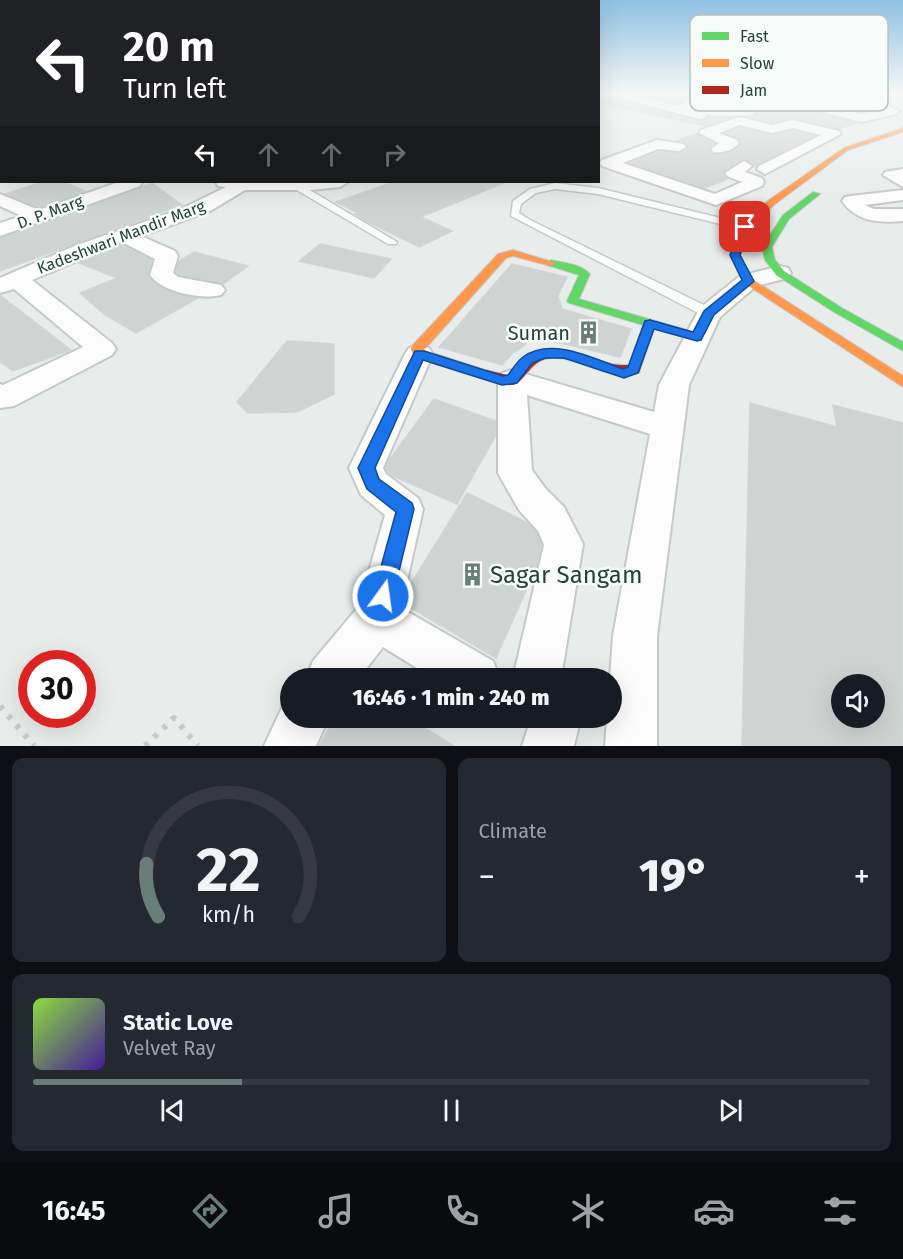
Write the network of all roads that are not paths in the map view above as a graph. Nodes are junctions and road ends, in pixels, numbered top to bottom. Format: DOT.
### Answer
graph roads {
  1 [pos="720,128"];
  2 [pos="809,128"];
  3 [pos="838,128"];
  4 [pos="903,129"];
  5 [pos="830,133"];
  6 [pos="903,140"];
  7 [pos="866,141"];
  8 [pos="770,144"];
  9 [pos="885,146"];
  10 [pos="718,149"];
  11 [pos="806,149"];
  12 [pos="690,150"];
  13 [pos="853,162"];
  14 [pos="744,166"];
  15 [pos="769,167"];
  16 [pos="671,168"];
  17 [pos="688,173"];
  18 [pos="903,174"];
  19 [pos="643,176"];
  20 [pos="802,180"];
  21 [pos="830,182"];
  22 [pos="903,182"];
  23 [pos="131,183"];
  24 [pos="232,183"];
  25 [pos="325,183"];
  26 [pos="295,185"];
  27 [pos="671,185"];
  28 [pos="903,195"];
  29 [pos="0,199"];
  30 [pos="763,210"];
  31 [pos="903,215"];
  32 [pos="38,216"];
  33 [pos="786,217"];
  34 [pos="745,227"];
  35 [pos="0,230"];
  36 [pos="123,236"];
  37 [pos="392,242"];
  38 [pos="780,273"];
  39 [pos="748,281"];
  40 [pos="8,283"];
  41 [pos="213,290"];
  42 [pos="650,323"];
  43 [pos="703,325"];
  44 [pos="903,347"];
  45 [pos="419,354"];
  46 [pos="512,380"];
  47 [pos="903,382"];
  48 [pos="0,395"];
  49 [pos="668,428"];
  50 [pos="377,618"];
  51 [pos="338,668"];
  52 [pos="460,668"];
  53 [pos="539,668"];
  54 [pos="299,728"];
  55 [pos="290,746"];
  56 [pos="631,746"];
  1 -- 10 [label="street"];
  2 -- 5 [label="street"];
  3 -- 5 [label="street"];
  4 -- 7 [label="main road"];
  5 -- 11 [label="street"];
  6 -- 9 [label="main road"];
  7 -- 9 [label="main road"];
  7 -- 20 [label="main road"];
  8 -- 11 [label="street"];
  9 -- 13 [label="main road"];
  10 -- 12 [label="street"];
  10 -- 15 [label="street"];
  11 -- 15 [label="street"];
  12 -- 14 [label="street"];
  12 -- 19 [label="street"];
  14 -- 15 [label="street"];
  14 -- 27 [label="street"];
  15 -- 20 [label="street"];
  16 -- 19 [label="street"];
  17 -- 27 [label="street"];
  18 -- 22 [label="street"];
  19 -- 27 [label="street"];
  20 -- 30 [label="main road"];
  21 -- 33 [label="main road"];
  23 -- 32 [label="street, D. P. Marg"];
  24 -- 26 [label="street"];
  24 -- 36 [label="street, Kadeshwari Mandir Marg"];
  25 -- 26 [label="street"];
  26 -- 37 [label="lane"];
  28 -- 31 [label="street"];
  29 -- 32 [label="street"];
  30 -- 33 [label="main road"];
  30 -- 34 [label="main road"];
  32 -- 35 [label="street, D. P. Marg"];
  33 -- 38 [label="main road"];
  34 -- 39 [label="main road"];
  34 -- 43 [label="lane"];
  36 -- 40 [label="street, Kadeshwari Mandir Marg"];
  36 -- 41 [label="street"];
  38 -- 39 [label="street"];
  38 -- 44 [label="main road"];
  39 -- 43 [label="street"];
  39 -- 47 [label="main road"];
  40 -- 48 [label="street"];
  42 -- 43 [label="main road"];
  42 -- 45 [label="main road"];
  42 -- 46 [label="main road"];
  43 -- 49 [label="street"];
  45 -- 46 [label="main road"];
  45 -- 50 [label="street"];
  46 -- 49 [label="street"];
  46 -- 53 [label="street"];
  49 -- 56 [label="street"];
  50 -- 51 [label="street"];
  50 -- 52 [label="street"];
  54 -- 55 [label="street"];
}
